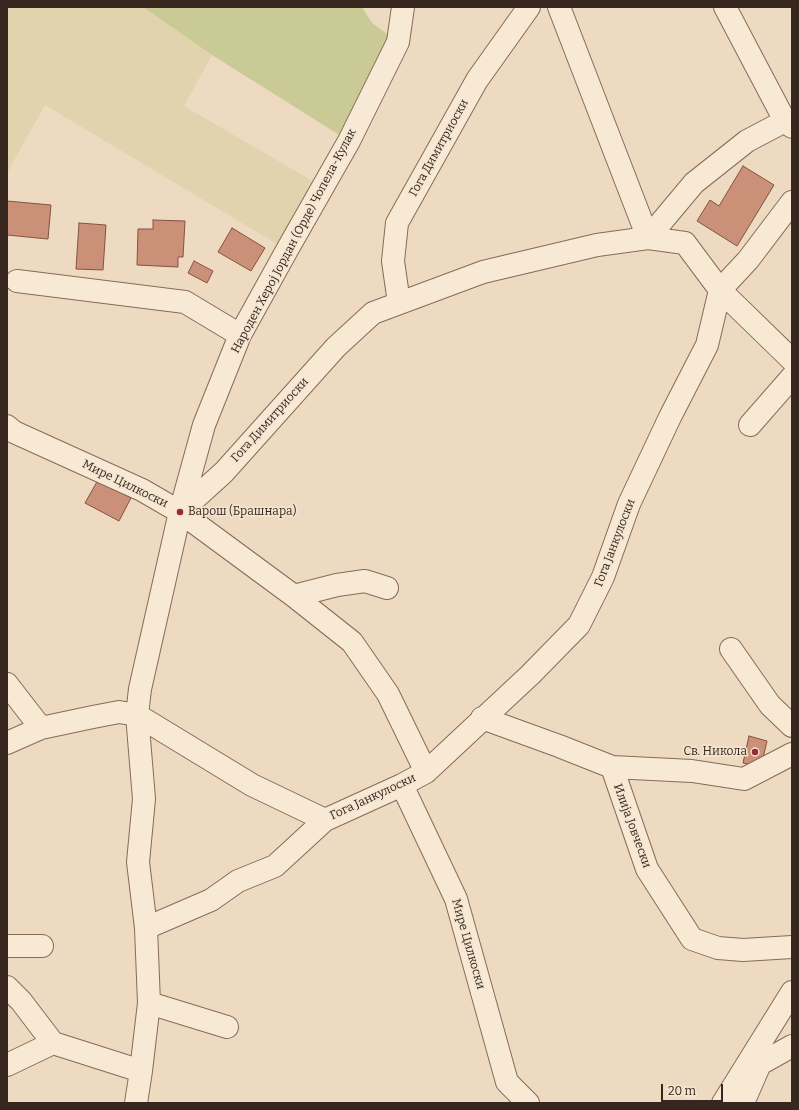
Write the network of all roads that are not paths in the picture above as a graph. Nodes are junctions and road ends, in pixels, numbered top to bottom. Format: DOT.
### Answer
graph roads {
  1 [pos="390,7"];
  2 [pos="403,7"];
  3 [pos="529,7"];
  4 [pos="559,7"];
  5 [pos="725,7"];
  6 [pos="398,42"];
  7 [pos="788,124"];
  8 [pos="792,202"];
  9 [pos="648,238"];
  10 [pos="17,281"];
  11 [pos="720,290"];
  12 [pos="399,303"];
  13 [pos="240,335"];
  14 [pos="792,360"];
  15 [pos="792,376"];
  16 [pos="750,425"];
  17 [pos="7,426"];
  18 [pos="180,512"];
  19 [pos="387,588"];
  20 [pos="294,596"];
  21 [pos="731,649"];
  22 [pos="7,684"];
  23 [pos="137,715"];
  24 [pos="482,718"];
  25 [pos="792,726"];
  26 [pos="41,728"];
  27 [pos="7,743"];
  28 [pos="792,754"];
  29 [pos="612,767"];
  30 [pos="426,772"];
  31 [pos="402,785"];
  32 [pos="325,820"];
  33 [pos="146,928"];
  34 [pos="7,946"];
  35 [pos="42,946"];
  36 [pos="792,947"];
  37 [pos="7,987"];
  38 [pos="792,992"];
  39 [pos="149,1003"];
  40 [pos="227,1027"];
  41 [pos="53,1043"];
  42 [pos="792,1046"];
  43 [pos="756,1061"];
  44 [pos="7,1065"];
  45 [pos="141,1071"];
  46 [pos="136,1103"];
  47 [pos="528,1103"];
  48 [pos="723,1103"];
  49 [pos="743,1103"];
  1 -- 6 [label="street"];
  2 -- 6 [label="street, Народен Херој Јордан (Орде) Чопела-Кулак"];
  3 -- 12 [label="street, Гога Димитриоски"];
  4 -- 9 [label="street"];
  5 -- 7 [label="street"];
  6 -- 13 [label="street, Народен Херој Јордан (Орде) Чопела-Кулак"];
  7 -- 9 [label="street"];
  8 -- 11 [label="street, Гога Јанкулоски"];
  9 -- 11 [label="street, Гога Димитриоски"];
  9 -- 12 [label="street, Гога Димитриоски"];
  10 -- 13 [label="street"];
  11 -- 14 [label="street, Гога Димитриоски"];
  11 -- 24 [label="street, Гога Јанкулоски"];
  12 -- 18 [label="street, Гога Димитриоски"];
  13 -- 18 [label="street, Народен Херој Јордан (Орде) Чопела-Кулак"];
  15 -- 16 [label="street"];
  17 -- 18 [label="street, Мире Цилкоски"];
  18 -- 20 [label="street, Мире Цилкоски"];
  18 -- 23 [label="street, Народен Херој Јордан (Орде) Чопела-Кулак"];
  19 -- 20 [label="street"];
  20 -- 30 [label="street, Мире Цилкоски"];
  21 -- 25 [label="street"];
  22 -- 26 [label="street"];
  23 -- 26 [label="street"];
  23 -- 32 [label="street, Гога Јанкулоски"];
  23 -- 33 [label="street, Народен Херој Јордан (Орде) Чопела-Кулак"];
  24 -- 29 [label="street, Илија Јовчески"];
  24 -- 30 [label="street, Гога Јанкулоски"];
  26 -- 27 [label="street"];
  28 -- 29 [label="street, Илија Јовчески"];
  29 -- 36 [label="street, Илија Јовчески"];
  30 -- 31 [label="street, Гога Јанкулоски"];
  31 -- 32 [label="street, Гога Јанкулоски"];
  31 -- 47 [label="street, Мире Цилкоски"];
  32 -- 33 [label="street, Гога Јанкулоски"];
  33 -- 39 [label="street, Народен Херој Јордан (Орде) Чопела-Кулак"];
  34 -- 35 [label="street"];
  37 -- 41 [label="street"];
  38 -- 43 [label="street"];
  39 -- 40 [label="street"];
  39 -- 45 [label="street, Народен Херој Јордан (Орде) Чопела-Кулак"];
  41 -- 44 [label="street"];
  41 -- 45 [label="street"];
  42 -- 43 [label="street"];
  43 -- 48 [label="street"];
  43 -- 49 [label="street"];
  45 -- 46 [label="street, Народен Херој Јордан (Орде) Чопела-Кулак"];
}
